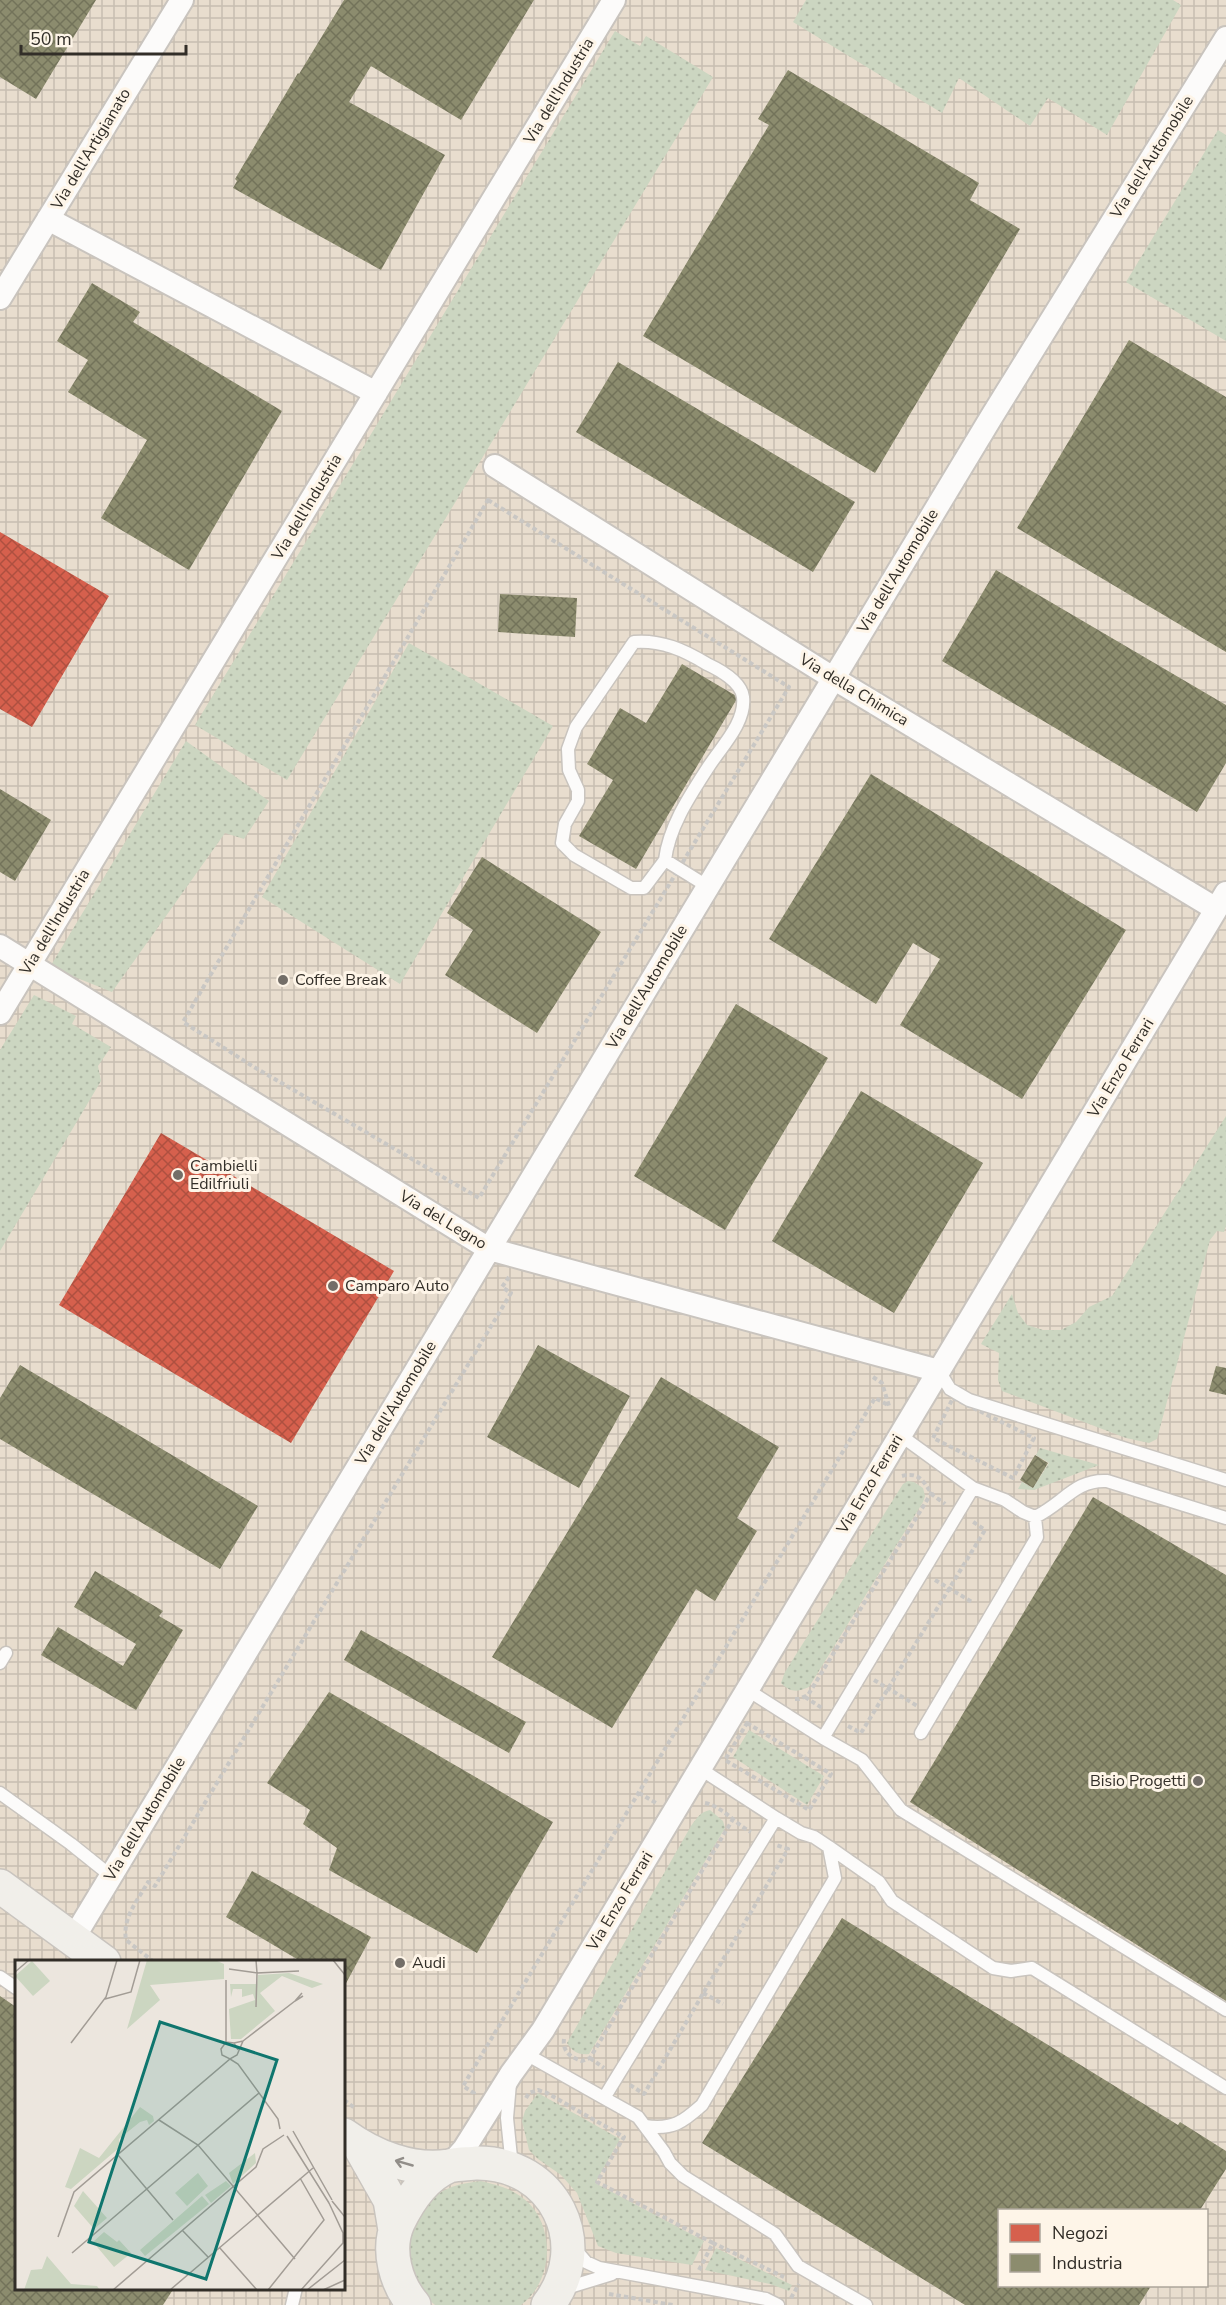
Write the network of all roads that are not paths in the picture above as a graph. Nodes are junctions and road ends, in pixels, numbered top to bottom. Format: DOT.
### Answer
graph roads {
  1 [pos="182,0"];
  2 [pos="614,0"];
  3 [pos="1226,38"];
  4 [pos="48,219"];
  5 [pos="0,298"];
  6 [pos="376,393"];
  7 [pos="495,466"];
  8 [pos="833,678"];
  9 [pos="665,860"];
  10 [pos="708,886"];
  11 [pos="1221,901"];
  12 [pos="0,946"];
  13 [pos="30,964"];
  14 [pos="0,1013"];
  15 [pos="489,1249"];
  16 [pos="939,1371"];
  17 [pos="900,1435"];
  18 [pos="1226,1480"];
  19 [pos="973,1488"];
  20 [pos="1035,1516"];
  21 [pos="1226,1518"];
  22 [pos="746,1689"];
  23 [pos="921,1733"];
  24 [pos="823,1737"];
  25 [pos="699,1768"];
  26 [pos="0,1793"];
  27 [pos="776,1818"];
  28 [pos="829,1847"];
  29 [pos="111,1876"];
  30 [pos="0,1886"];
  31 [pos="73,1939"];
  32 [pos="101,1960"];
  33 [pos="0,1977"];
  34 [pos="15,1987"];
  35 [pos="1226,2010"];
  36 [pos="526,2054"];
  37 [pos="511,2074"];
  38 [pos="1226,2088"];
  39 [pos="604,2098"];
  40 [pos="645,2126"];
  41 [pos="355,2132"];
  42 [pos="449,2166"];
  43 [pos="513,2168"];
  44 [pos="395,2230"];
  45 [pos="568,2236"];
  46 [pos="620,2273"];
  47 [pos="296,2290"];
  48 [pos="404,2297"];
  49 [pos="554,2298"];
  50 [pos="781,2300"];
  51 [pos="292,2305"];
  52 [pos="866,2305"];
  1 -- 4 [label="street, Via dell'Artigianato"];
  2 -- 6 [label="street, Via dell'Industria"];
  3 -- 8 [label="street, Via dell'Automobile"];
  4 -- 5 [label="street, Via dell'Artigianato"];
  4 -- 6 [label="street"];
  6 -- 13 [label="street, Via dell'Industria"];
  7 -- 8 [label="street, Via della Chimica"];
  8 -- 10 [label="street, Via dell'Automobile"];
  8 -- 11 [label="street, Via della Chimica"];
  9 -- 9 [label="lane"];
  9 -- 10 [label="lane"];
  10 -- 15 [label="street, Via dell'Automobile"];
  11 -- 16 [label="street, Via Enzo Ferrari"];
  12 -- 13 [label="street, Via del Legno"];
  13 -- 14 [label="street, Via dell'Industria"];
  13 -- 15 [label="street, Via del Legno"];
  15 -- 16 [label="street, Via del Legno"];
  15 -- 29 [label="street, Via dell'Automobile"];
  16 -- 17 [label="street, Via Enzo Ferrari"];
  16 -- 18 [label="lane"];
  17 -- 19 [label="lane"];
  17 -- 22 [label="street, Via Enzo Ferrari"];
  19 -- 20 [label="lane"];
  19 -- 24 [label="lane"];
  20 -- 21 [label="lane"];
  20 -- 23 [label="lane"];
  22 -- 24 [label="lane"];
  22 -- 25 [label="street, Via Enzo Ferrari"];
  24 -- 35 [label="lane"];
  25 -- 27 [label="lane"];
  25 -- 36 [label="street, Via Enzo Ferrari"];
  26 -- 29 [label="lane"];
  27 -- 28 [label="lane"];
  27 -- 39 [label="lane"];
  28 -- 38 [label="lane"];
  28 -- 40 [label="lane"];
  29 -- 31 [label="street, Via dell'Automobile"];
  30 -- 31 [label="street"];
  31 -- 32 [label="street"];
  33 -- 34 [label="lane"];
  36 -- 37 [label="street, Via Enzo Ferrari"];
  36 -- 39 [label="lane"];
  37 -- 42 [label="street, Via Enzo Ferrari"];
  37 -- 43 [label="lane"];
  39 -- 40 [label="lane"];
  40 -- 52 [label="lane"];
  42 -- 41 [label="street, one-way"];
  41 -- 44 [label="street"];
  42 -- 43 [label="street"];
  42 -- 44 [label="street"];
  43 -- 45 [label="street"];
  44 -- 48 [label="street"];
  45 -- 46 [label="lane"];
  45 -- 49 [label="street"];
  46 -- 49 [label="lane"];
  46 -- 50 [label="lane"];
  47 -- 51 [label="lane"];
}
